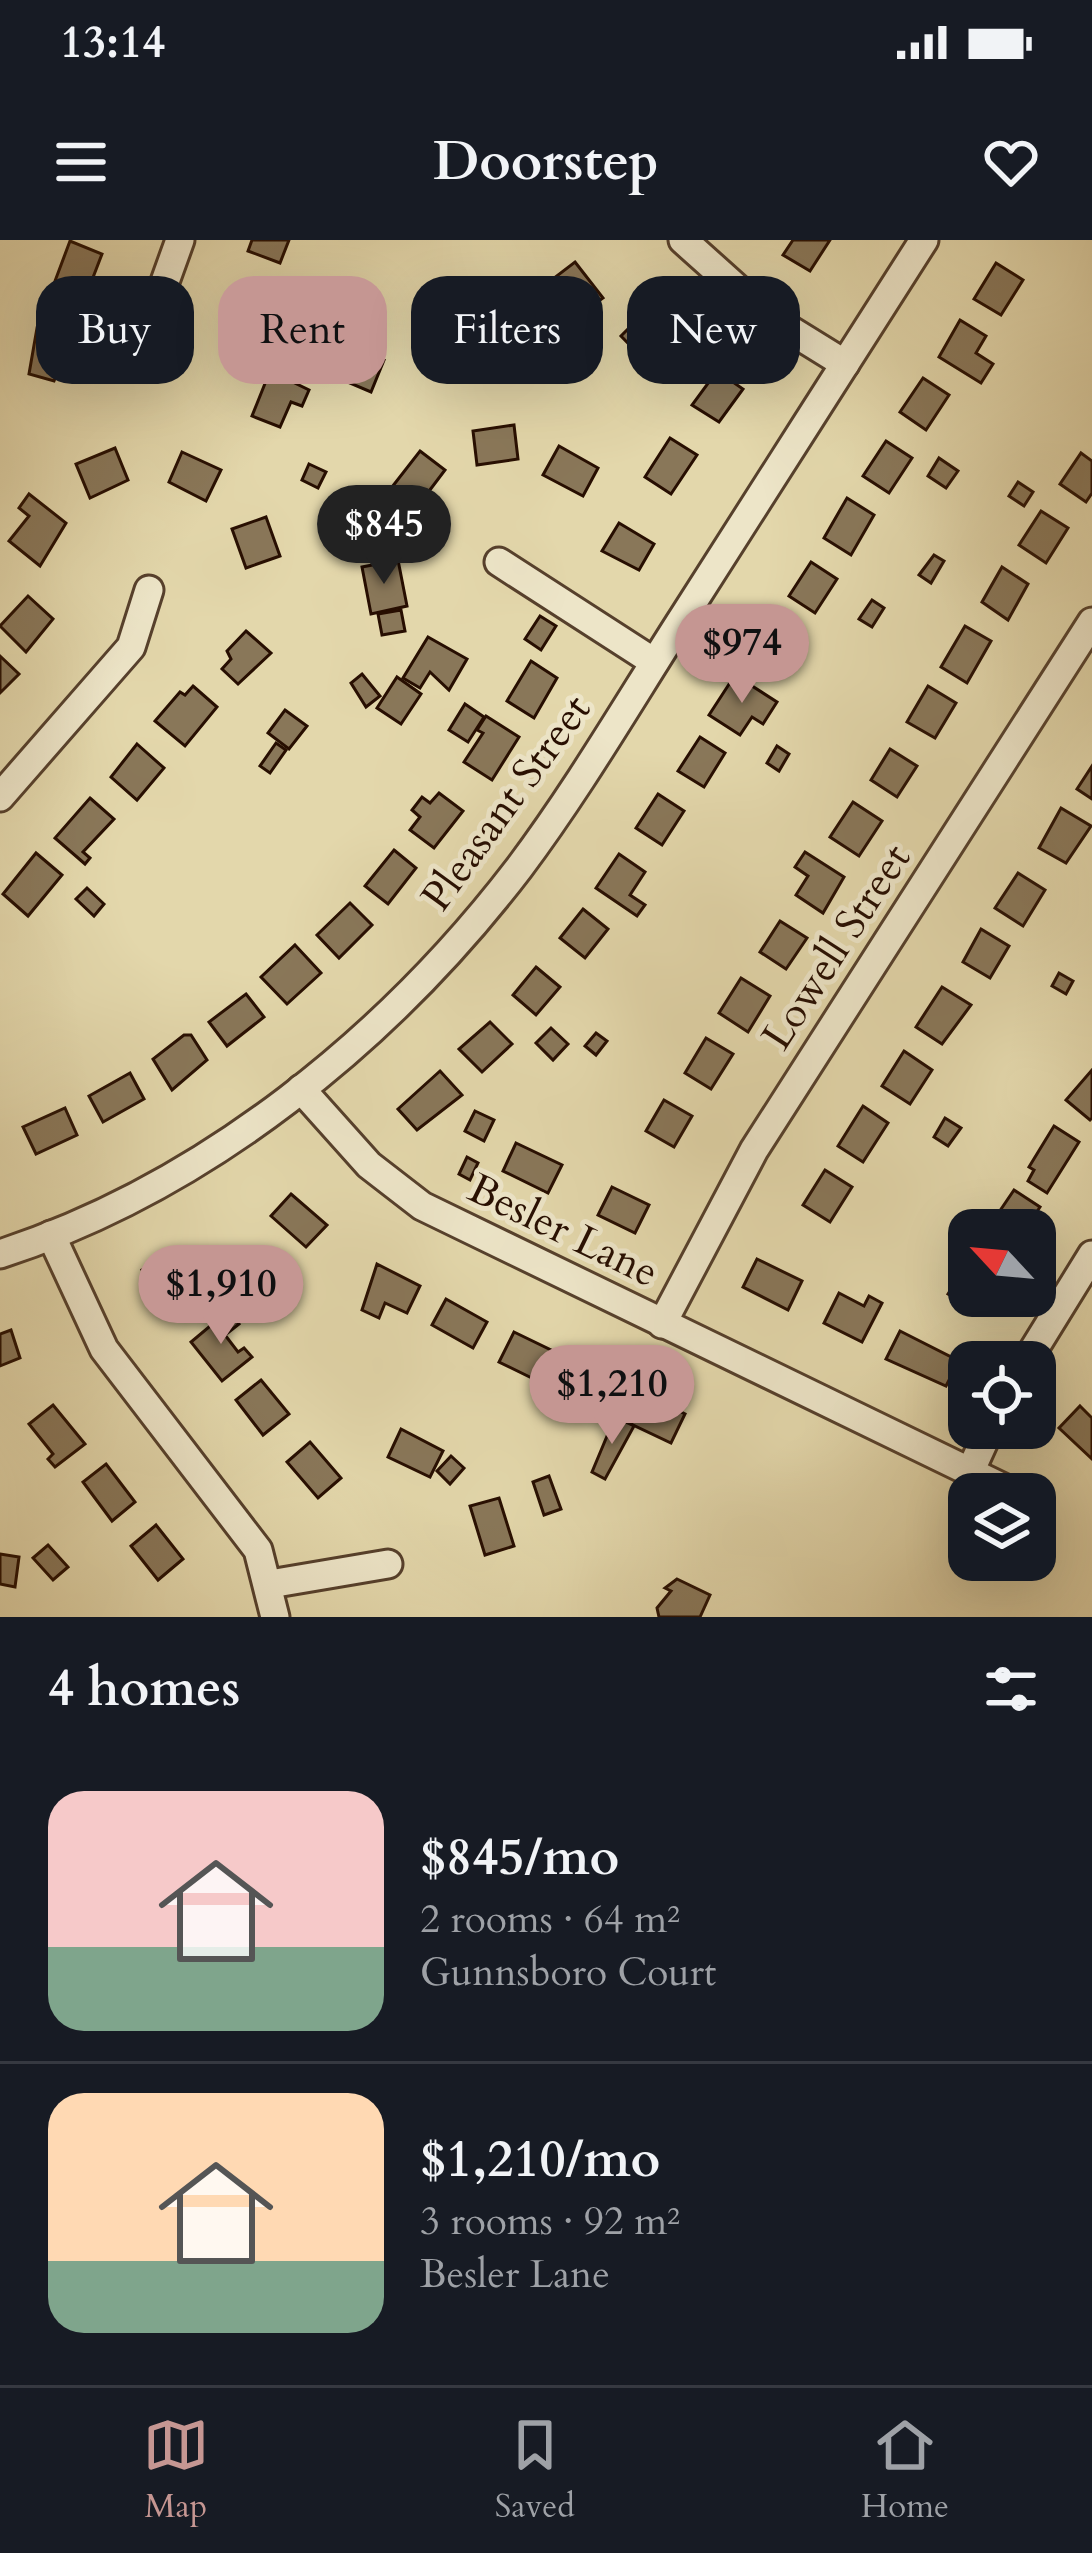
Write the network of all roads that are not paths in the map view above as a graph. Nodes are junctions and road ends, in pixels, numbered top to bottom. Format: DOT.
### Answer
graph roads {
  1 [pos="180,240"];
  2 [pos="683,240"];
  3 [pos="924,240"];
  4 [pos="167,276"];
  5 [pos="845,364"];
  6 [pos="499,562"];
  7 [pos="149,590"];
  8 [pos="1092,622"];
  9 [pos="655,662"];
  10 [pos="0,797"];
  11 [pos="301,1089"];
  12 [pos="51,1235"];
  13 [pos="0,1254"];
  14 [pos="1092,1255"];
  15 [pos="662,1324"];
  16 [pos="1039,1341"];
  17 [pos="980,1449"];
  18 [pos="970,1472"];
  19 [pos="388,1564"];
  20 [pos="270,1584"];
  21 [pos="275,1617"];
  1 -- 4 [label="street"];
  2 -- 5 [label="street"];
  3 -- 5 [label="street, Pleasant Street"];
  5 -- 9 [label="street, Pleasant Street"];
  6 -- 9 [label="street"];
  7 -- 10 [label="street"];
  8 -- 15 [label="street, Lowell Street"];
  9 -- 11 [label="street, Pleasant Street"];
  11 -- 12 [label="street, Pleasant Street"];
  11 -- 15 [label="street, Besler Lane"];
  12 -- 13 [label="street, Pleasant Street"];
  12 -- 20 [label="street"];
  14 -- 16 [label="street"];
  15 -- 18 [label="street, Besler Lane"];
  17 -- 18 [label="street"];
  19 -- 20 [label="street"];
  20 -- 21 [label="street"];
}
